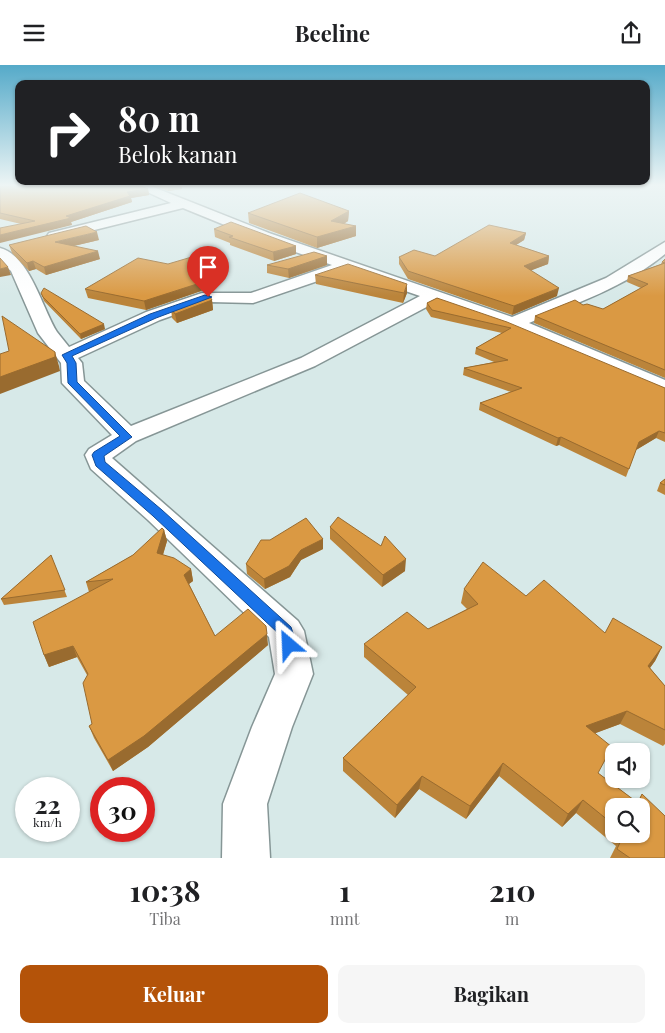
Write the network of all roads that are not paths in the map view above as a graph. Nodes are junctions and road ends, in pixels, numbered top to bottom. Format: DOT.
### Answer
graph roads {
  1 [pos="110,222"];
  2 [pos="231,222"];
  3 [pos="42,239"];
  4 [pos="665,246"];
  5 [pos="0,249"];
  6 [pos="8,249"];
  7 [pos="349,265"];
  8 [pos="436,295"];
  9 [pos="513,323"];
  10 [pos="67,355"];
  11 [pos="665,388"];
  12 [pos="127,437"];
  13 [pos="246,858"];
  1 -- 3 [label="street"];
  2 -- 7 [label="street"];
  4 -- 9 [label="street"];
  5 -- 6 [label="street"];
  6 -- 10 [label="street"];
  7 -- 8 [label="street"];
  7 -- 10 [label="street"];
  8 -- 9 [label="street"];
  8 -- 12 [label="street"];
  9 -- 11 [label="street"];
  10 -- 12 [label="street"];
  12 -- 13 [label="street"];
}
